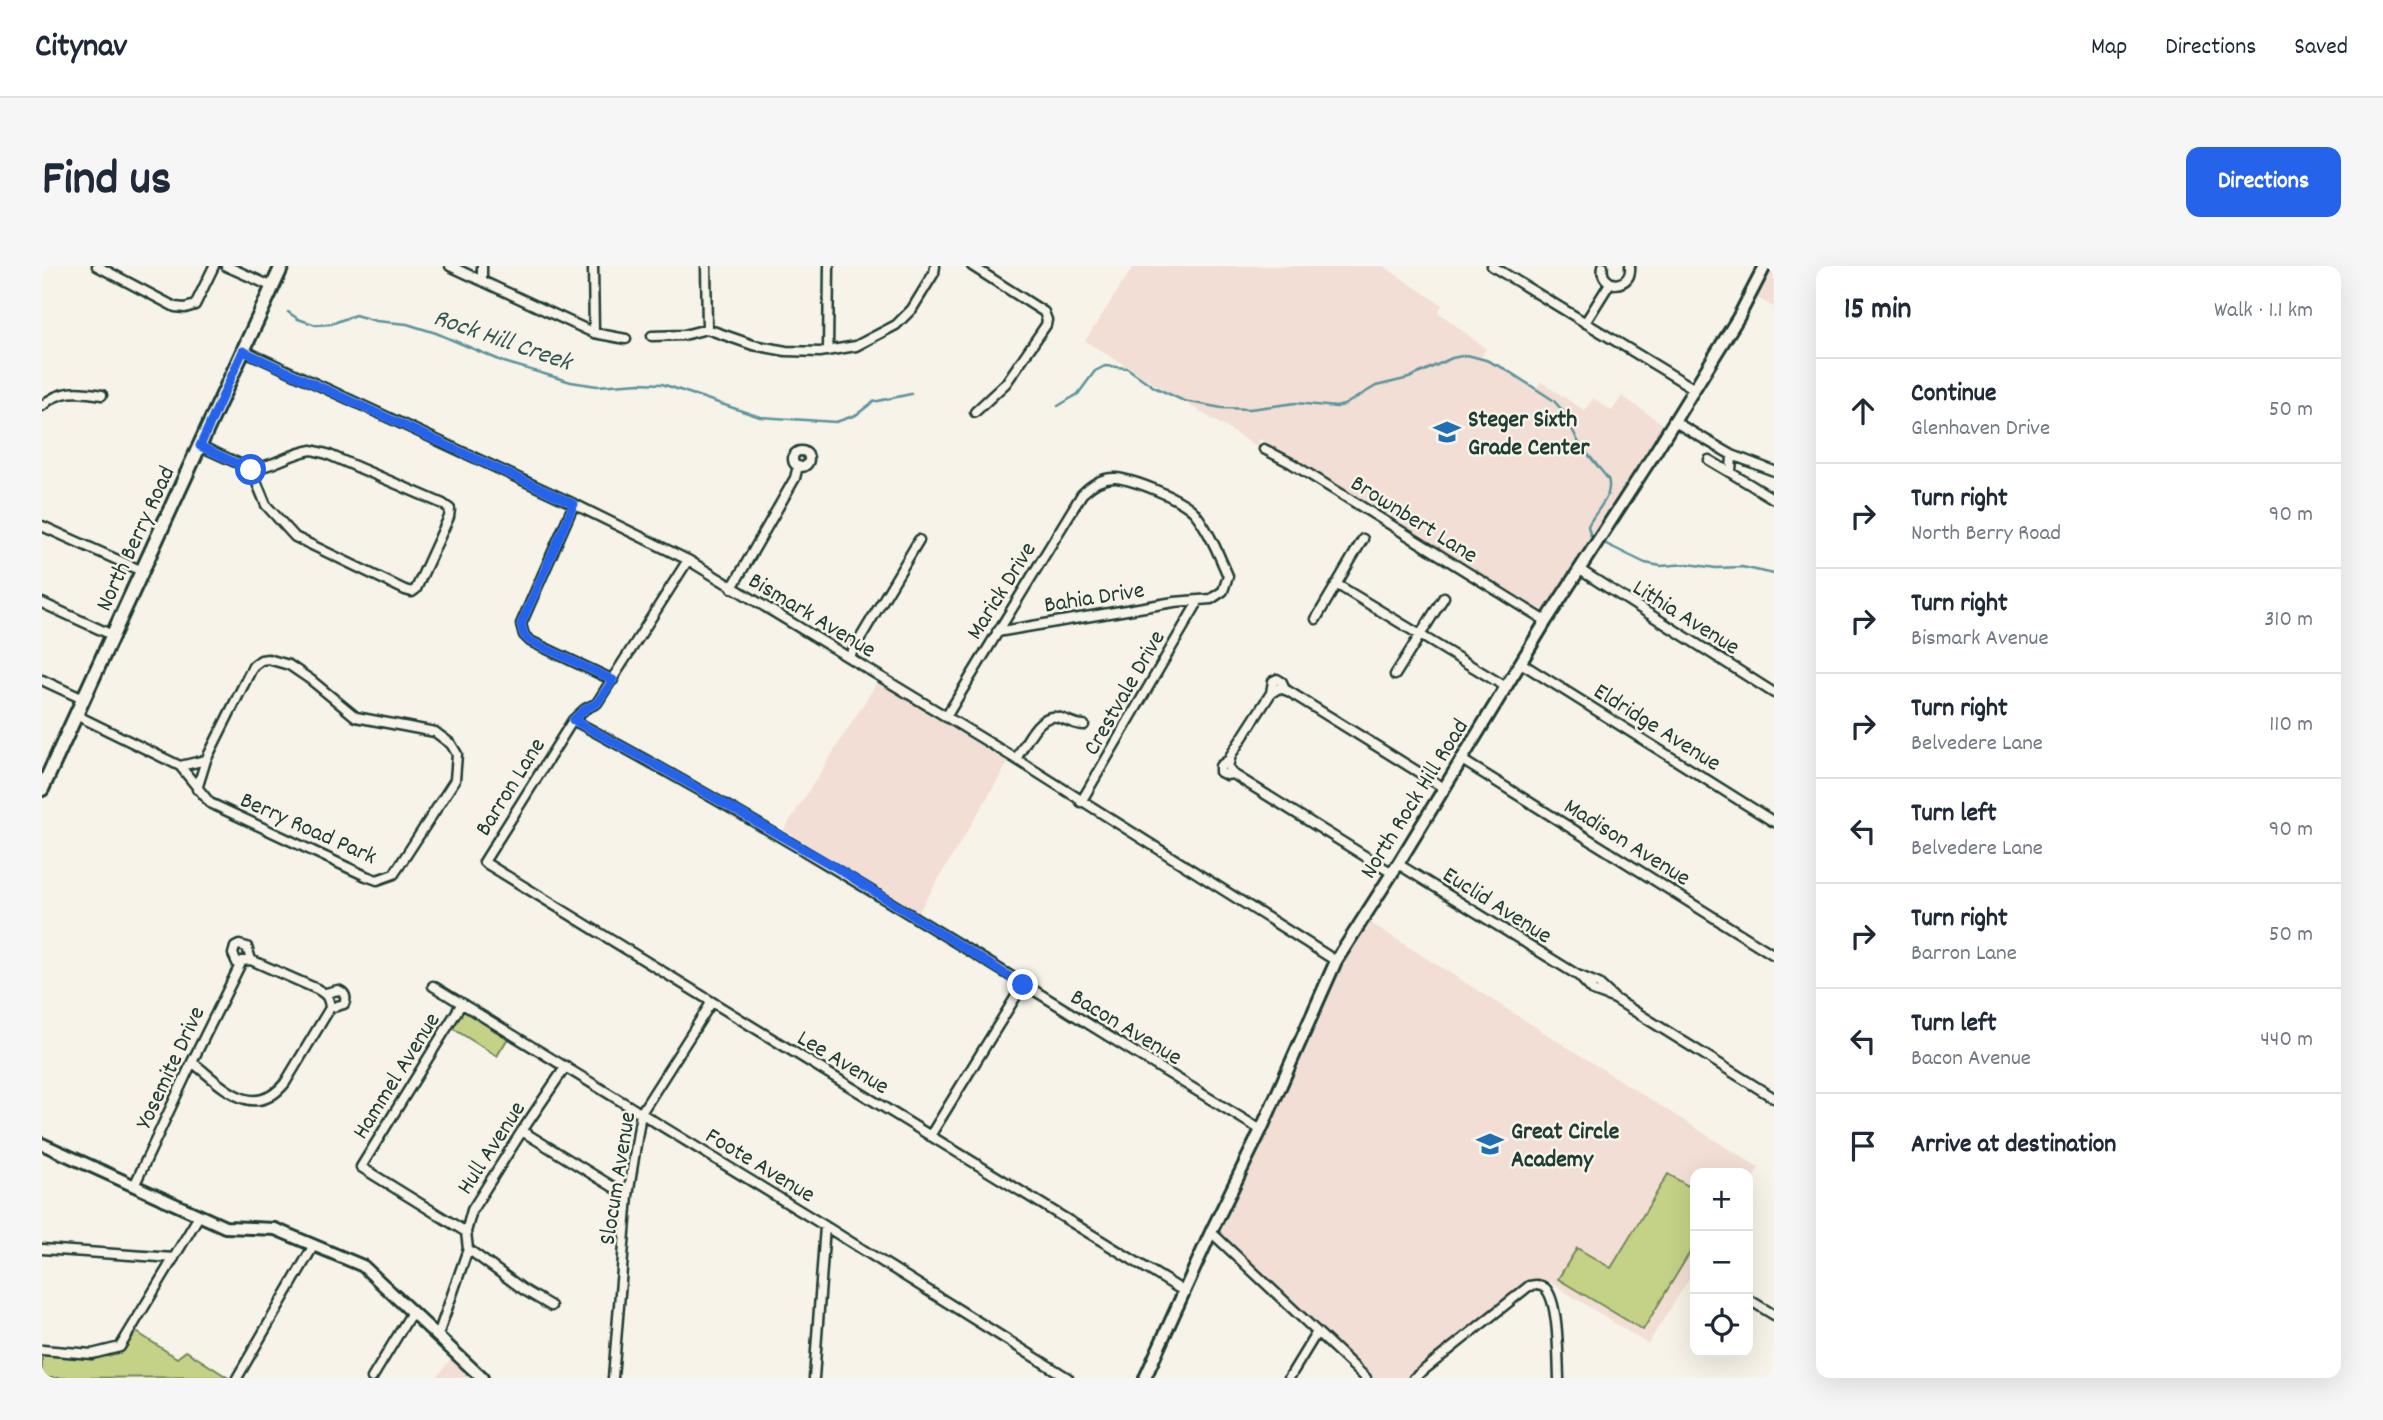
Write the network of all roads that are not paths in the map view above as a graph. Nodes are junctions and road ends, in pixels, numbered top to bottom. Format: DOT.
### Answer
graph roads {
  1 [pos="97,266"];
  2 [pos="214,266"];
  3 [pos="226,266"];
  4 [pos="282,266"];
  5 [pos="450,266"];
  6 [pos="482,266"];
  7 [pos="593,266"];
  8 [pos="706,266"];
  9 [pos="829,266"];
  10 [pos="935,266"];
  11 [pos="972,266"];
  12 [pos="1492,266"];
  13 [pos="1603,266"];
  14 [pos="1630,266"];
  15 [pos="1765,266"];
  16 [pos="482,281"];
  17 [pos="1610,283"];
  18 [pos="273,287"];
  19 [pos="1585,323"];
  20 [pos="707,329"];
  21 [pos="594,333"];
  22 [pos="652,336"];
  23 [pos="626,339"];
  24 [pos="243,351"];
  25 [pos="828,351"];
  26 [pos="1693,388"];
  27 [pos="102,395"];
  28 [pos="42,406"];
  29 [pos="975,412"];
  30 [pos="1673,421"];
  31 [pos="200,446"];
  32 [pos="1264,449"];
  33 [pos="1732,455"];
  34 [pos="1709,460"];
  35 [pos="798,466"];
  36 [pos="251,470"];
  37 [pos="1774,471"];
  38 [pos="1731,472"];
  39 [pos="1774,499"];
  40 [pos="574,504"];
  41 [pos="42,526"];
  42 [pos="1363,539"];
  43 [pos="919,540"];
  44 [pos="688,560"];
  45 [pos="1580,570"];
  46 [pos="142,571"];
  47 [pos="1336,584"];
  48 [pos="732,588"];
  49 [pos="1444,597"];
  50 [pos="1198,602"];
  51 [pos="42,603"];
  52 [pos="1316,619"];
  53 [pos="1546,621"];
  54 [pos="997,632"];
  55 [pos="1420,634"];
  56 [pos="112,635"];
  57 [pos="849,657"];
  58 [pos="1521,663"];
  59 [pos="1395,675"];
  60 [pos="42,680"];
  61 [pos="613,680"];
  62 [pos="1506,687"];
  63 [pos="1774,693"];
  64 [pos="83,699"];
  65 [pos="76,715"];
  66 [pos="946,717"];
  67 [pos="573,720"];
  68 [pos="1084,725"];
  69 [pos="1016,759"];
  70 [pos="206,760"];
  71 [pos="1462,760"];
  72 [pos="180,766"];
  73 [pos="1444,788"];
  74 [pos="42,789"];
  75 [pos="197,789"];
  76 [pos="1081,802"];
  77 [pos="1774,822"];
  78 [pos="484,862"];
  79 [pos="1395,869"];
  80 [pos="1774,955"];
  81 [pos="1336,961"];
  82 [pos="1023,985"];
  83 [pos="432,986"];
  84 [pos="326,993"];
  85 [pos="462,1003"];
  86 [pos="711,1003"];
  87 [pos="330,1008"];
  88 [pos="192,1062"];
  89 [pos="566,1066"];
  90 [pos="1774,1098"];
  91 [pos="641,1113"];
  92 [pos="1261,1130"];
  93 [pos="522,1131"];
  94 [pos="930,1136"];
  95 [pos="42,1144"];
  96 [pos="134,1186"];
  97 [pos="628,1196"];
  98 [pos="198,1216"];
  99 [pos="825,1226"];
  100 [pos="466,1231"];
  101 [pos="1211,1232"];
  102 [pos="314,1245"];
  103 [pos="42,1249"];
  104 [pos="468,1249"];
  105 [pos="174,1258"];
  106 [pos="1185,1292"];
  107 [pos="1753,1302"];
  108 [pos="551,1306"];
  109 [pos="412,1312"];
  110 [pos="1774,1315"];
  111 [pos="1317,1332"];
  112 [pos="438,1335"];
  113 [pos="42,1350"];
  114 [pos="236,1378"];
  115 [pos="372,1378"];
  116 [pos="482,1378"];
  117 [pos="613,1378"];
  118 [pos="814,1378"];
  119 [pos="1068,1378"];
  120 [pos="1145,1378"];
  121 [pos="1289,1378"];
  122 [pos="1366,1378"];
  123 [pos="1414,1378"];
  124 [pos="1559,1378"];
  1 -- 2 [label="street"];
  3 -- 18 [label="street"];
  4 -- 18 [label="main road, North Berry Road"];
  5 -- 16 [label="street"];
  6 -- 16 [label="street"];
  7 -- 21 [label="street"];
  8 -- 20 [label="street"];
  9 -- 25 [label="street"];
  10 -- 25 [label="street"];
  11 -- 29 [label="street"];
  12 -- 19 [label="street"];
  13 -- 17 [label="street"];
  14 -- 17 [label="street"];
  15 -- 26 [label="street, North Rock Hill Road"];
  16 -- 21 [label="street"];
  17 -- 19 [label="street"];
  18 -- 24 [label="main road, North Berry Road"];
  19 -- 26 [label="street"];
  20 -- 22 [label="street"];
  20 -- 25 [label="street"];
  21 -- 23 [label="street"];
  24 -- 31 [label="main road, North Berry Road"];
  24 -- 40 [label="street, Bismark Avenue"];
  26 -- 30 [label="street, North Rock Hill Road"];
  27 -- 28 [label="street"];
  30 -- 33 [label="street"];
  30 -- 45 [label="street, North Rock Hill Road"];
  31 -- 36 [label="street"];
  31 -- 46 [label="main road, North Berry Road"];
  32 -- 53 [label="street, Brownbert Lane"];
  33 -- 37 [label="street"];
  33 -- 38 [label="street"];
  34 -- 38 [label="street"];
  35 -- 48 [label="street"];
  36 -- 36 [label="street"];
  38 -- 39 [label="street"];
  40 -- 44 [label="street, Bismark Avenue"];
  40 -- 61 [label="street"];
  41 -- 46 [label="street"];
  42 -- 47 [label="street"];
  43 -- 57 [label="street"];
  44 -- 48 [label="street, Bismark Avenue"];
  44 -- 61 [label="street, Barron Lane"];
  45 -- 53 [label="street, North Rock Hill Road"];
  45 -- 63 [label="street, Lithia Avenue"];
  46 -- 56 [label="main road, North Berry Road"];
  47 -- 52 [label="street"];
  47 -- 55 [label="street"];
  48 -- 57 [label="street, Bismark Avenue"];
  49 -- 55 [label="street"];
  50 -- 54 [label="street, Bahia Drive"];
  50 -- 54 [label="street, Marick Drive"];
  50 -- 76 [label="street, Crestvale Drive"];
  51 -- 56 [label="street"];
  53 -- 58 [label="street, North Rock Hill Road"];
  54 -- 66 [label="street, Marick Drive"];
  55 -- 59 [label="street"];
  55 -- 62 [label="street"];
  56 -- 64 [label="main road, North Berry Road"];
  57 -- 66 [label="street, Bismark Avenue"];
  58 -- 62 [label="street, North Rock Hill Road"];
  58 -- 77 [label="street, Eldridge Avenue"];
  60 -- 64 [label="street"];
  61 -- 67 [label="street, Barron Lane"];
  62 -- 71 [label="street, North Rock Hill Road"];
  64 -- 65 [label="main road, North Berry Road"];
  65 -- 72 [label="street, Berry Road Park"];
  65 -- 74 [label="main road, North Berry Road"];
  66 -- 69 [label="street, Bismark Avenue"];
  67 -- 78 [label="street, Barron Lane"];
  67 -- 82 [label="street, Bacon Avenue"];
  68 -- 69 [label="street"];
  69 -- 76 [label="street, Bismark Avenue"];
  70 -- 72 [label="street"];
  70 -- 75 [label="street, Berry Road Park"];
  70 -- 75 [label="street, Berry Road Park"];
  71 -- 73 [label="street, North Rock Hill Road"];
  71 -- 80 [label="street, Madison Avenue"];
  72 -- 75 [label="street, Berry Road Park"];
  73 -- 79 [label="street, North Rock Hill Road"];
  73 -- 79 [label="street, Euclid Avenue"];
  76 -- 81 [label="street, Bismark Avenue"];
  78 -- 86 [label="street, Lee Avenue"];
  79 -- 81 [label="street, North Rock Hill Road"];
  79 -- 90 [label="street, Euclid Avenue"];
  81 -- 92 [label="street, North Rock Hill Road"];
  82 -- 92 [label="street, Bacon Avenue"];
  82 -- 94 [label="street"];
  83 -- 85 [label="street, Foote Avenue"];
  84 -- 87 [label="street"];
  84 -- 87 [label="street"];
  84 -- 88 [label="street, Yosemite Drive"];
  85 -- 89 [label="street, Foote Avenue"];
  85 -- 100 [label="street, Hammel Avenue"];
  86 -- 91 [label="street, Slocum Avenue"];
  86 -- 94 [label="street, Lee Avenue"];
  87 -- 88 [label="street"];
  88 -- 96 [label="street, Yosemite Drive"];
  89 -- 91 [label="street, Foote Avenue"];
  89 -- 93 [label="street, Hull Avenue"];
  91 -- 97 [label="street, Slocum Avenue"];
  91 -- 99 [label="street, Foote Avenue"];
  92 -- 101 [label="street, North Rock Hill Road"];
  93 -- 97 [label="street"];
  93 -- 100 [label="street, Hull Avenue"];
  94 -- 106 [label="street, Lee Avenue"];
  95 -- 96 [label="street"];
  96 -- 98 [label="street"];
  97 -- 117 [label="street, Slocum Avenue"];
  98 -- 102 [label="street"];
  98 -- 105 [label="street"];
  99 -- 118 [label="street"];
  99 -- 119 [label="street, Foote Avenue"];
  100 -- 104 [label="street, Hull Avenue"];
  101 -- 106 [label="street, North Rock Hill Road"];
  101 -- 111 [label="street"];
  102 -- 109 [label="street"];
  102 -- 114 [label="street"];
  103 -- 105 [label="street"];
  104 -- 108 [label="street"];
  104 -- 112 [label="street, Hull Avenue"];
  105 -- 113 [label="street"];
  106 -- 120 [label="street, North Rock Hill Road"];
  107 -- 110 [label="street"];
  109 -- 112 [label="street"];
  109 -- 115 [label="street"];
  111 -- 121 [label="street"];
  111 -- 122 [label="street"];
  112 -- 116 [label="street"];
  123 -- 124 [label="street"];
}
